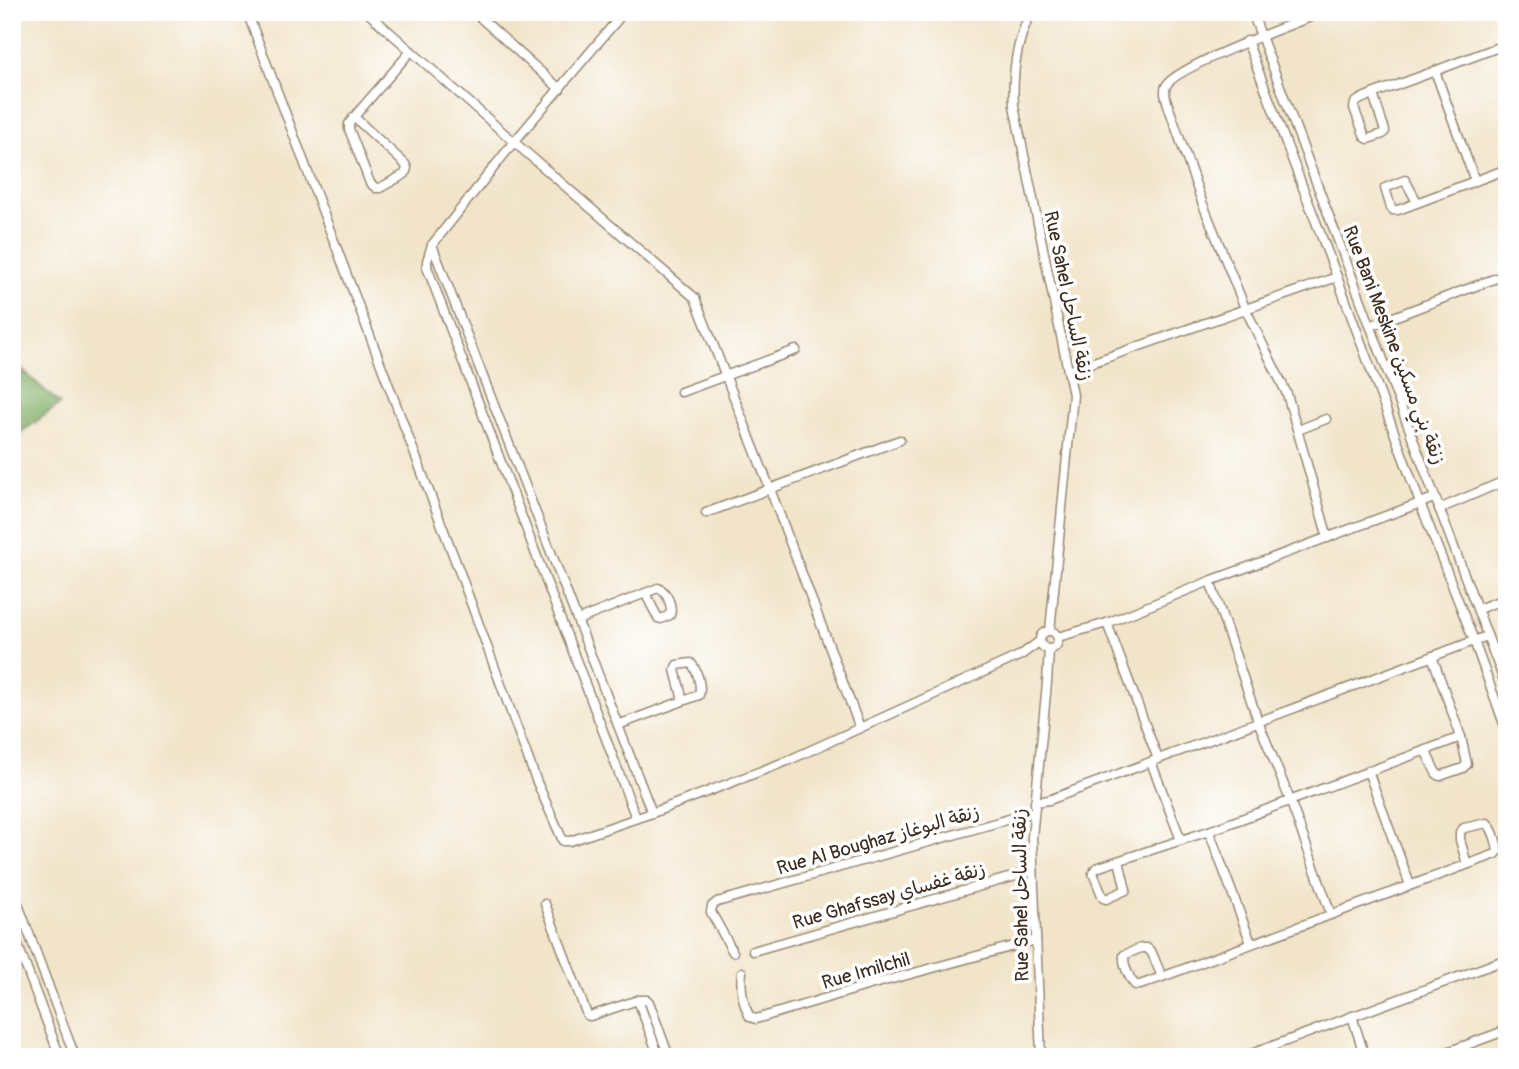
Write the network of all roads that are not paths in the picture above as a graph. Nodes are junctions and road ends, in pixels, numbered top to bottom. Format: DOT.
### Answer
graph roads {
  1 [pos="247,12"];
  2 [pos="368,12"];
  3 [pos="474,12"];
  4 [pos="624,12"];
  5 [pos="1031,12"];
  6 [pos="1252,12"];
  7 [pos="1323,12"];
  8 [pos="1504,12"];
  9 [pos="1507,19"];
  10 [pos="1260,36"];
  11 [pos="1247,41"];
  12 [pos="1507,44"];
  13 [pos="411,51"];
  14 [pos="1436,71"];
  15 [pos="559,89"];
  16 [pos="1373,94"];
  17 [pos="354,117"];
  18 [pos="514,142"];
  19 [pos="1507,169"];
  20 [pos="1475,181"];
  21 [pos="1417,202"];
  22 [pos="432,245"];
  23 [pos="1507,274"];
  24 [pos="1337,277"];
  25 [pos="1245,308"];
  26 [pos="1370,326"];
  27 [pos="796,350"];
  28 [pos="1068,371"];
  29 [pos="726,376"];
  30 [pos="681,392"];
  31 [pos="1326,419"];
  32 [pos="1298,430"];
  33 [pos="900,440"];
  34 [pos="1507,480"];
  35 [pos="770,489"];
  36 [pos="1434,498"];
  37 [pos="1420,503"];
  38 [pos="1439,509"];
  39 [pos="706,513"];
  40 [pos="1328,538"];
  41 [pos="562,576"];
  42 [pos="547,580"];
  43 [pos="1210,581"];
  44 [pos="645,593"];
  45 [pos="1507,598"];
  46 [pos="1478,609"];
  47 [pos="578,620"];
  48 [pos="1108,622"];
  49 [pos="1050,631"];
  50 [pos="1487,636"];
  51 [pos="1058,637"];
  52 [pos="1474,641"];
  53 [pos="1040,642"];
  54 [pos="1049,649"];
  55 [pos="1432,656"];
  56 [pos="1507,688"];
  57 [pos="683,700"];
  58 [pos="1258,722"];
  59 [pos="618,725"];
  60 [pos="860,728"];
  61 [pos="1507,732"];
  62 [pos="1461,737"];
  63 [pos="1425,750"];
  64 [pos="1155,761"];
  65 [pos="1368,772"];
  66 [pos="1290,800"];
  67 [pos="1035,802"];
  68 [pos="1034,812"];
  69 [pos="652,813"];
  70 [pos="636,818"];
  71 [pos="1209,831"];
  72 [pos="1181,840"];
  73 [pos="1119,861"];
  74 [pos="1467,863"];
  75 [pos="1033,871"];
  76 [pos="1410,885"];
  77 [pos="12,888"];
  78 [pos="545,904"];
  79 [pos="1331,914"];
  80 [pos="26,925"];
  81 [pos="12,931"];
  82 [pos="1036,940"];
  83 [pos="1251,943"];
  84 [pos="753,951"];
  85 [pos="733,952"];
  86 [pos="1507,959"];
  87 [pos="742,972"];
  88 [pos="1162,977"];
  89 [pos="638,1000"];
  90 [pos="59,1015"];
  91 [pos="1352,1016"];
  92 [pos="46,1020"];
  93 [pos="1507,1030"];
  94 [pos="60,1057"];
  95 [pos="75,1057"];
  96 [pos="659,1057"];
  97 [pos="669,1057"];
  98 [pos="1041,1057"];
  99 [pos="1243,1057"];
  100 [pos="1365,1057"];
  101 [pos="1434,1057"];
  1 -- 70 [label="street"];
  2 -- 13 [label="street"];
  3 -- 15 [label="street"];
  4 -- 15 [label="street"];
  5 -- 28 [label="street, Rue Sahel زنقة الساحل"];
  6 -- 10 [label="street, Rue Bani Meskine زنقة بني مسكين"];
  7 -- 10 [label="street"];
  8 -- 9 [label="street"];
  10 -- 11 [label="street"];
  10 -- 26 [label="street, Rue Bani Meskine زنقة بني مسكين"];
  11 -- 24 [label="street"];
  11 -- 25 [label="street"];
  12 -- 14 [label="street"];
  13 -- 17 [label="street"];
  13 -- 18 [label="street"];
  14 -- 16 [label="street"];
  14 -- 20 [label="street"];
  15 -- 18 [label="street"];
  16 -- 16 [label="street"];
  17 -- 17 [label="street"];
  18 -- 22 [label="street"];
  18 -- 29 [label="street"];
  19 -- 20 [label="street"];
  20 -- 21 [label="street"];
  22 -- 41 [label="street"];
  22 -- 42 [label="street"];
  23 -- 26 [label="street"];
  24 -- 25 [label="street"];
  24 -- 37 [label="street"];
  25 -- 28 [label="street"];
  25 -- 32 [label="street"];
  26 -- 36 [label="street, Rue Bani Meskine زنقة بني مسكين"];
  27 -- 29 [label="street"];
  28 -- 49 [label="street, Rue Sahel زنقة الساحل"];
  29 -- 30 [label="street"];
  29 -- 35 [label="street"];
  31 -- 32 [label="street"];
  32 -- 40 [label="street"];
  33 -- 35 [label="street"];
  34 -- 38 [label="street"];
  35 -- 39 [label="street"];
  35 -- 60 [label="street"];
  36 -- 37 [label="street"];
  36 -- 38 [label="street, Rue Bani Meskine زنقة بني مسكين"];
  37 -- 40 [label="street"];
  37 -- 52 [label="street"];
  38 -- 46 [label="street, Rue Bani Meskine زنقة بني مسكين"];
  40 -- 43 [label="street"];
  41 -- 42 [label="street"];
  41 -- 47 [label="street"];
  42 -- 70 [label="street"];
  43 -- 48 [label="street"];
  43 -- 58 [label="street"];
  44 -- 47 [label="street"];
  45 -- 46 [label="street"];
  46 -- 50 [label="street, Rue Bani Meskine زنقة بني مسكين"];
  47 -- 59 [label="street"];
  48 -- 51 [label="street"];
  48 -- 64 [label="street"];
  49 -- 51 [label="street"];
  49 -- 53 [label="street"];
  50 -- 52 [label="street"];
  50 -- 56 [label="street, Rue Bani Meskine زنقة بني مسكين"];
  51 -- 54 [label="street"];
  52 -- 55 [label="street"];
  52 -- 61 [label="street"];
  53 -- 54 [label="street"];
  53 -- 60 [label="street"];
  54 -- 67 [label="street, Rue Sahel زنقة الساحل"];
  55 -- 58 [label="street"];
  55 -- 62 [label="street"];
  57 -- 57 [label="street"];
  57 -- 59 [label="street"];
  58 -- 64 [label="street"];
  58 -- 66 [label="street"];
  59 -- 69 [label="street"];
  60 -- 69 [label="street"];
  62 -- 63 [label="street"];
  62 -- 63 [label="street"];
  63 -- 65 [label="street"];
  64 -- 67 [label="street"];
  64 -- 72 [label="street"];
  65 -- 66 [label="street"];
  65 -- 76 [label="street"];
  66 -- 71 [label="street"];
  66 -- 79 [label="street"];
  67 -- 68 [label="street, Rue Sahel زنقة الساحل"];
  68 -- 75 [label="street, Rue Sahel زنقة الساحل"];
  68 -- 85 [label="street, Rue Al Boughaz زنقة البوغاز"];
  69 -- 70 [label="street"];
  71 -- 72 [label="street"];
  71 -- 83 [label="street"];
  72 -- 73 [label="street"];
  73 -- 73 [label="street"];
  74 -- 74 [label="street"];
  74 -- 76 [label="street"];
  75 -- 82 [label="street, Rue Sahel زنقة الساحل"];
  75 -- 84 [label="street, Rue Ghafssay زنقة غفساي"];
  76 -- 79 [label="street"];
  77 -- 80 [label="street"];
  78 -- 89 [label="street"];
  79 -- 83 [label="street"];
  80 -- 81 [label="street"];
  80 -- 90 [label="street"];
  81 -- 92 [label="street"];
  82 -- 87 [label="street, Rue Imilchil"];
  82 -- 98 [label="street, Rue Sahel زنقة الساحل"];
  83 -- 88 [label="street"];
  86 -- 91 [label="street"];
  88 -- 88 [label="street"];
  89 -- 96 [label="street"];
  89 -- 97 [label="street"];
  90 -- 92 [label="street"];
  90 -- 95 [label="street"];
  91 -- 99 [label="street"];
  91 -- 100 [label="street"];
  92 -- 94 [label="street"];
  93 -- 101 [label="street"];
}
